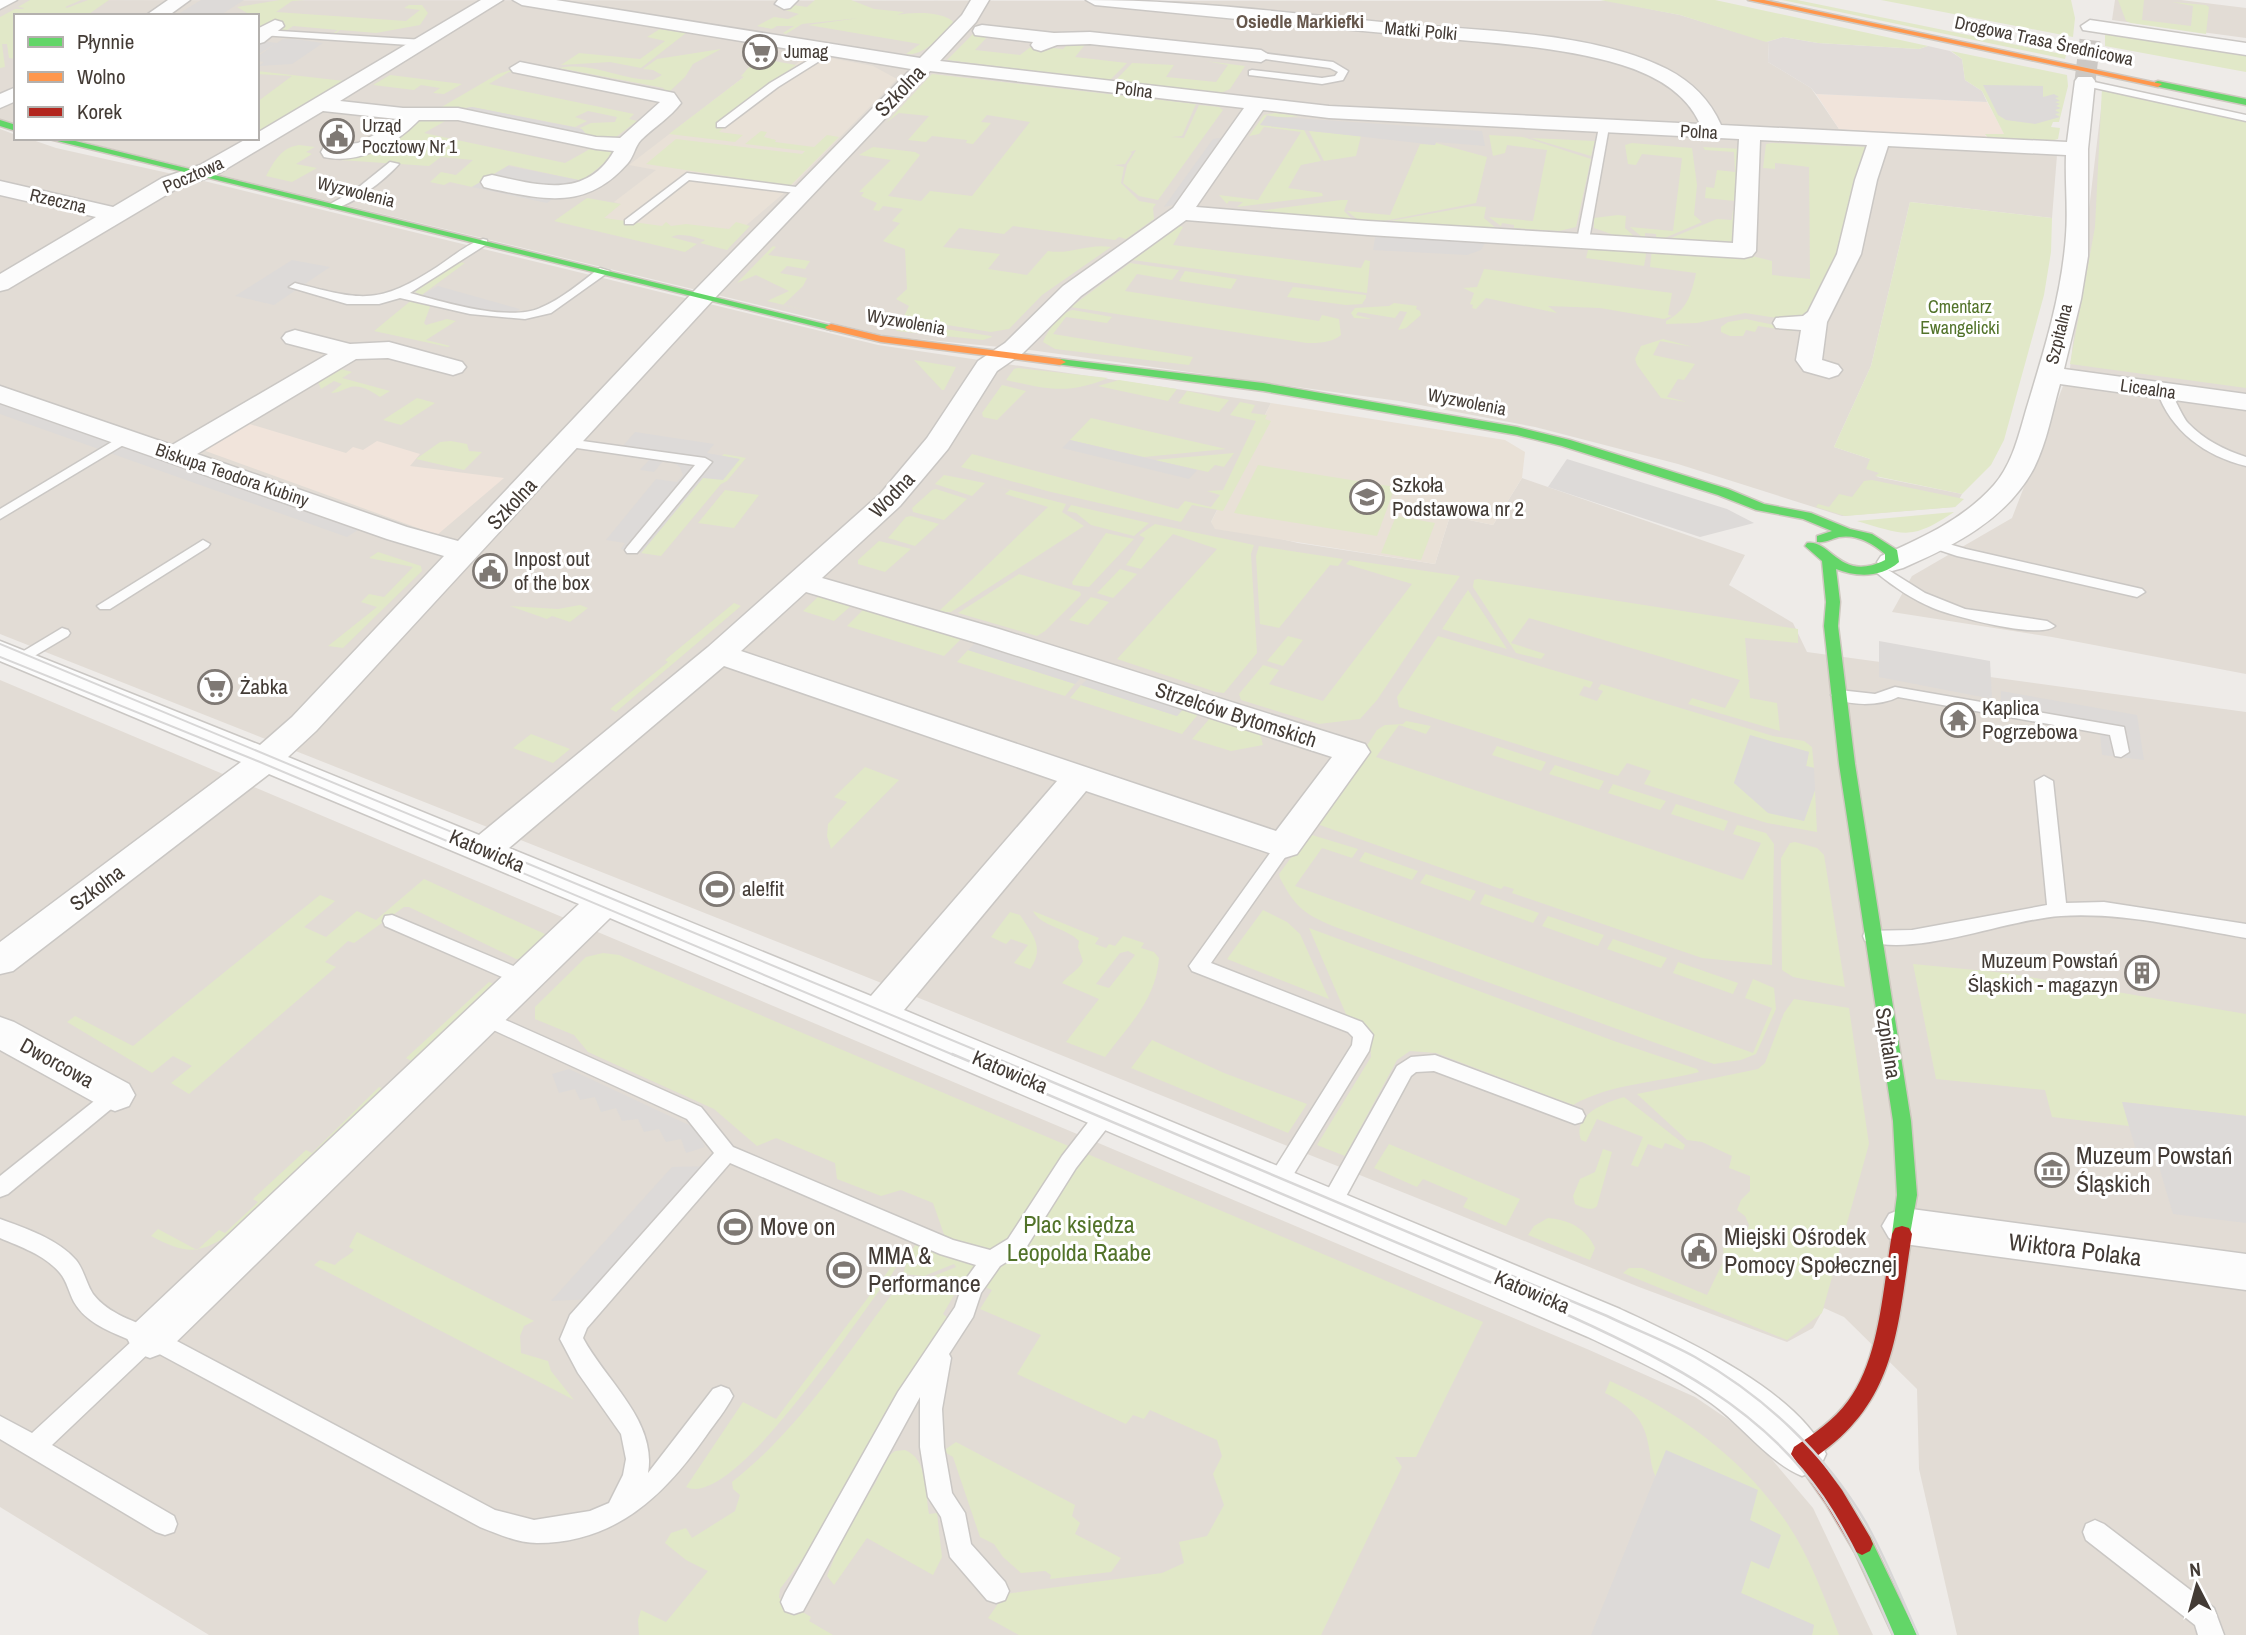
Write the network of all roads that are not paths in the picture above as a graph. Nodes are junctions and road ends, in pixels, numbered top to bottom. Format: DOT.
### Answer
graph roads {
  1 [pos="8,0"];
  2 [pos="181,0"];
  3 [pos="494,0"];
  4 [pos="522,0"];
  5 [pos="980,0"];
  6 [pos="1095,0"];
  7 [pos="1752,0"];
  8 [pos="0,4"];
  9 [pos="157,14"];
  10 [pos="1285,18"];
  11 [pos="2089,26"];
  12 [pos="263,32"];
  13 [pos="982,32"];
  14 [pos="424,43"];
  15 [pos="2246,49"];
  16 [pos="832,50"];
  17 [pos="925,65"];
  18 [pos="1257,65"];
  19 [pos="520,68"];
  20 [pos="2085,82"];
  21 [pos="13,83"];
  22 [pos="0,102"];
  23 [pos="2246,102"];
  24 [pos="1247,103"];
  25 [pos="322,105"];
  26 [pos="413,115"];
  27 [pos="2246,118"];
  28 [pos="721,125"];
  29 [pos="1604,127"];
  30 [pos="1714,133"];
  31 [pos="1750,134"];
  32 [pos="1879,140"];
  33 [pos="78,141"];
  34 [pos="625,145"];
  35 [pos="2077,149"];
  36 [pos="332,152"];
  37 [pos="394,164"];
  38 [pos="195,173"];
  39 [pos="492,181"];
  40 [pos="0,188"];
  41 [pos="804,191"];
  42 [pos="334,206"];
  43 [pos="1181,213"];
  44 [pos="116,215"];
  45 [pos="629,222"];
  46 [pos="1583,240"];
  47 [pos="484,242"];
  48 [pos="604,271"];
  49 [pos="0,284"];
  50 [pos="295,287"];
  51 [pos="400,293"];
  52 [pos="704,295"];
  53 [pos="1815,320"];
  54 [pos="1785,323"];
  55 [pos="295,338"];
  56 [pos="350,352"];
  57 [pos="1006,355"];
  58 [pos="453,367"];
  59 [pos="1829,369"];
  60 [pos="2049,375"];
  61 [pos="2164,391"];
  62 [pos="0,394"];
  63 [pos="2246,402"];
  64 [pos="125,438"];
  65 [pos="569,443"];
  66 [pos="175,455"];
  67 [pos="2246,462"];
  68 [pos="1761,507"];
  69 [pos="0,515"];
  70 [pos="1846,532"];
  71 [pos="203,544"];
  72 [pos="1934,544"];
  73 [pos="632,550"];
  74 [pos="466,553"];
  75 [pos="1823,557"];
  76 [pos="1880,562"];
  77 [pos="801,582"];
  78 [pos="2137,592"];
  79 [pos="1833,602"];
  80 [pos="105,606"];
  81 [pos="2047,626"];
  82 [pos="62,633"];
  83 [pos="10,654"];
  84 [pos="719,654"];
  85 [pos="1839,695"];
  86 [pos="2121,752"];
  87 [pos="265,758"];
  88 [pos="1079,777"];
  89 [pos="2044,780"];
  90 [pos="1284,846"];
  91 [pos="484,850"];
  92 [pos="605,901"];
  93 [pos="2057,910"];
  94 [pos="392,921"];
  95 [pos="2246,931"];
  96 [pos="1872,936"];
  97 [pos="0,961"];
  98 [pos="523,978"];
  99 [pos="877,1015"];
  100 [pos="483,1017"];
  101 [pos="0,1032"];
  102 [pos="115,1095"];
  103 [pos="1107,1113"];
  104 [pos="1575,1116"];
  105 [pos="726,1153"];
  106 [pos="1,1184"];
  107 [pos="1276,1184"];
  108 [pos="1329,1207"];
  109 [pos="1904,1226"];
  110 [pos="0,1228"];
  111 [pos="992,1260"];
  112 [pos="2246,1272"];
  113 [pos="150,1338"];
  114 [pos="942,1344"];
  115 [pos="721,1396"];
  116 [pos="0,1427"];
  117 [pos="34,1447"];
  118 [pos="1802,1454"];
  119 [pos="616,1514"];
  120 [pos="165,1524"];
  121 [pos="2095,1532"];
  122 [pos="996,1591"];
  123 [pos="794,1602"];
  124 [pos="1905,1635"];
  125 [pos="2211,1635"];
  1 -- 8 [label="street"];
  2 -- 9 [label="street"];
  3 -- 14 [label="street, Pocztowa"];
  4 -- 16 [label="street, Polna"];
  5 -- 17 [label="street, Szkolna"];
  6 -- 10 [label="street, Matki Polki"];
  7 -- 23 [label="street, Drogowa Trasa Średnicowa"];
  10 -- 18 [label="street, Wodna"];
  10 -- 30 [label="street, Matki Polki"];
  11 -- 15 [label="street"];
  12 -- 14 [label="lane"];
  13 -- 18 [label="street"];
  14 -- 25 [label="street, Pocztowa"];
  16 -- 17 [label="street, Polna"];
  16 -- 28 [label="lane"];
  17 -- 24 [label="street, Polna"];
  17 -- 41 [label="street, Szkolna"];
  18 -- 18 [label="lane"];
  18 -- 24 [label="street, Wodna"];
  19 -- 34 [label="street"];
  20 -- 27 [label="lane"];
  20 -- 35 [label="street, Szpitalna"];
  21 -- 22 [label="street"];
  24 -- 29 [label="street, Polna"];
  24 -- 43 [label="street, Wodna"];
  25 -- 26 [label="street"];
  25 -- 38 [label="street, Pocztowa"];
  26 -- 34 [label="street"];
  26 -- 36 [label="street"];
  29 -- 30 [label="street, Polna"];
  29 -- 46 [label="lane"];
  30 -- 31 [label="street, Polna"];
  31 -- 32 [label="street, Polna"];
  31 -- 46 [label="street"];
  32 -- 35 [label="street, Polna"];
  32 -- 53 [label="street"];
  33 -- 38 [label="street, Wyzwolenia"];
  34 -- 39 [label="street"];
  35 -- 60 [label="street, Szpitalna"];
  37 -- 42 [label="lane"];
  38 -- 42 [label="street, Wyzwolenia"];
  38 -- 44 [label="street, Pocztowa"];
  40 -- 44 [label="street, Rzeczna"];
  41 -- 45 [label="lane"];
  41 -- 52 [label="street, Szkolna"];
  42 -- 47 [label="street, Wyzwolenia"];
  43 -- 46 [label="street"];
  43 -- 57 [label="street, Wodna"];
  44 -- 49 [label="street, Pocztowa"];
  47 -- 48 [label="street, Wyzwolenia"];
  47 -- 51 [label="lane"];
  48 -- 51 [label="lane"];
  48 -- 52 [label="street, Wyzwolenia"];
  50 -- 51 [label="lane"];
  52 -- 57 [label="street, Wyzwolenia"];
  52 -- 65 [label="street, Szkolna"];
  53 -- 54 [label="street"];
  53 -- 59 [label="street"];
  55 -- 56 [label="street"];
  56 -- 58 [label="street"];
  56 -- 66 [label="street"];
  57 -- 68 [label="street, Wyzwolenia"];
  57 -- 77 [label="street, Wodna"];
  60 -- 61 [label="street, Licealna"];
  60 -- 72 [label="street, Szpitalna"];
  61 -- 63 [label="street, Licealna"];
  61 -- 67 [label="lane"];
  62 -- 64 [label="street, Biskupa Teodora Kubiny"];
  64 -- 66 [label="street, Biskupa Teodora Kubiny"];
  64 -- 69 [label="lane"];
  65 -- 73 [label="lane"];
  65 -- 74 [label="street, Szkolna"];
  66 -- 74 [label="street, Biskupa Teodora Kubiny"];
  68 -- 70 [label="street, Wyzwolenia"];
  68 -- 75 [label="street, Wyzwolenia"];
  70 -- 75 [label="street"];
  70 -- 76 [label="street, Wyzwolenia"];
  71 -- 80 [label="lane"];
  72 -- 76 [label="street, Szpitalna"];
  72 -- 78 [label="lane"];
  74 -- 87 [label="street, Szkolna"];
  75 -- 76 [label="street"];
  75 -- 79 [label="street, Szpitalna"];
  76 -- 79 [label="street, Szpitalna"];
  76 -- 81 [label="lane"];
  77 -- 84 [label="street, Wodna"];
  77 -- 90 [label="street, Strzelców Bytomskich"];
  79 -- 85 [label="street, Szpitalna"];
  82 -- 83 [label="lane"];
  83 -- 87 [label="street, Katowicka"];
  84 -- 88 [label="street"];
  84 -- 91 [label="street, Wodna"];
  85 -- 86 [label="lane"];
  85 -- 96 [label="street, Szpitalna"];
  87 -- 91 [label="street, Katowicka"];
  87 -- 97 [label="street, Szkolna"];
  88 -- 90 [label="street"];
  88 -- 99 [label="street"];
  89 -- 93 [label="lane"];
  90 -- 107 [label="lane"];
  91 -- 92 [label="street, Katowicka"];
  92 -- 98 [label="street"];
  92 -- 99 [label="street, Katowicka"];
  93 -- 95 [label="lane"];
  93 -- 96 [label="lane"];
  94 -- 98 [label="lane"];
  96 -- 109 [label="street, Szpitalna"];
  98 -- 100 [label="street"];
  99 -- 103 [label="street, Katowicka"];
  100 -- 105 [label="lane"];
  100 -- 113 [label="street"];
  101 -- 102 [label="street, Dworcowa"];
  102 -- 106 [label="lane"];
  103 -- 107 [label="street, Katowicka"];
  103 -- 111 [label="lane"];
  104 -- 108 [label="lane"];
  105 -- 111 [label="lane"];
  105 -- 119 [label="lane"];
  107 -- 108 [label="street, Katowicka"];
  108 -- 118 [label="street, Katowicka"];
  109 -- 112 [label="street, Wiktora Polaka"];
  109 -- 118 [label="street, Szpitalna"];
  110 -- 113 [label="lane"];
  111 -- 114 [label="lane"];
  113 -- 117 [label="lane"];
  113 -- 119 [label="lane"];
  114 -- 122 [label="lane"];
  114 -- 123 [label="lane"];
  115 -- 119 [label="lane"];
  116 -- 117 [label="lane"];
  117 -- 120 [label="lane"];
  118 -- 124 [label="street, Katowicka"];
  121 -- 125 [label="lane"];
}
